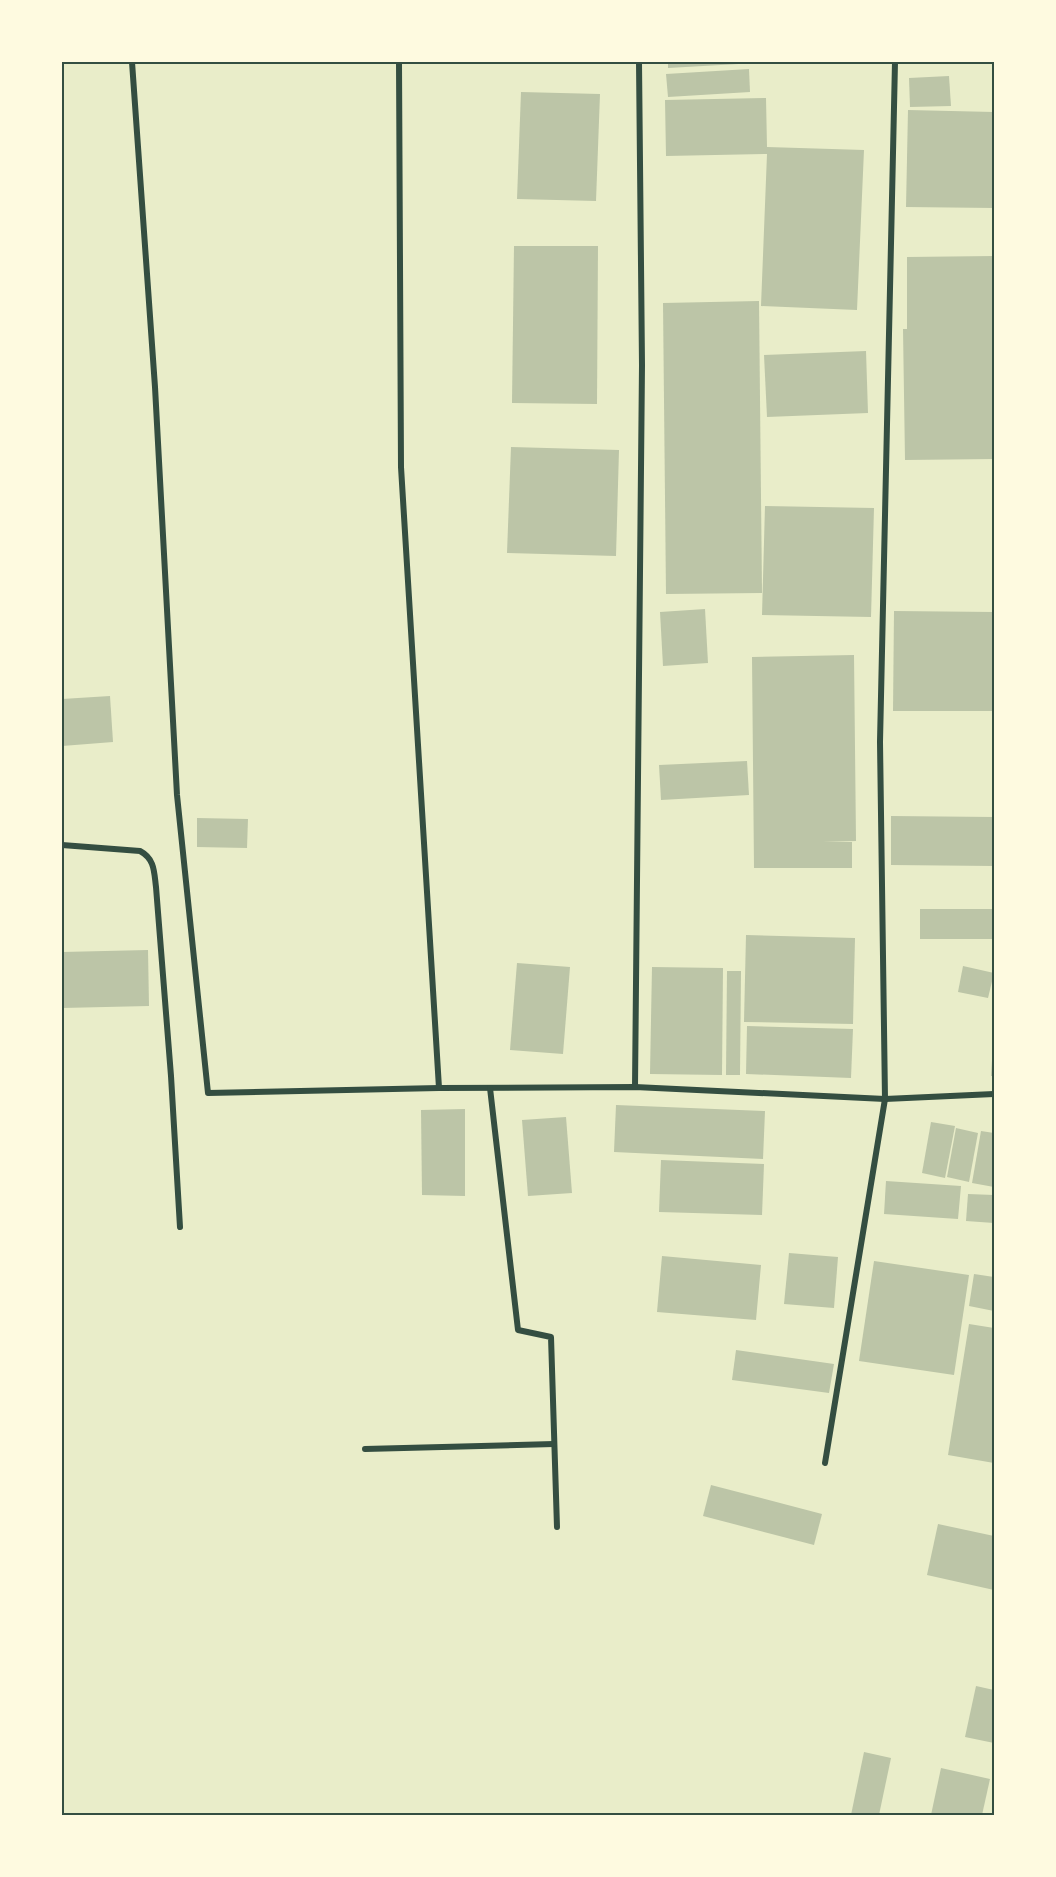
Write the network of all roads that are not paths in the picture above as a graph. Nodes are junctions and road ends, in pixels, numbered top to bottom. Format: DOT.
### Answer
graph roads {
  1 [pos="132,62"];
  2 [pos="399,62"];
  3 [pos="639,62"];
  4 [pos="895,62"];
  5 [pos="62,845"];
  6 [pos="635,1087"];
  7 [pos="439,1088"];
  8 [pos="490,1088"];
  9 [pos="994,1094"];
  10 [pos="885,1099"];
  11 [pos="180,1227"];
  12 [pos="554,1444"];
  13 [pos="365,1449"];
  14 [pos="825,1463"];
  15 [pos="557,1527"];
  1 -- 7 [label="street"];
  2 -- 7 [label="street"];
  3 -- 6 [label="street"];
  4 -- 10 [label="street"];
  5 -- 11 [label="street"];
  6 -- 8 [label="street"];
  6 -- 10 [label="street"];
  7 -- 8 [label="street"];
  8 -- 12 [label="street"];
  9 -- 10 [label="street"];
  10 -- 14 [label="street"];
  12 -- 13 [label="street"];
  12 -- 15 [label="street"];
}
